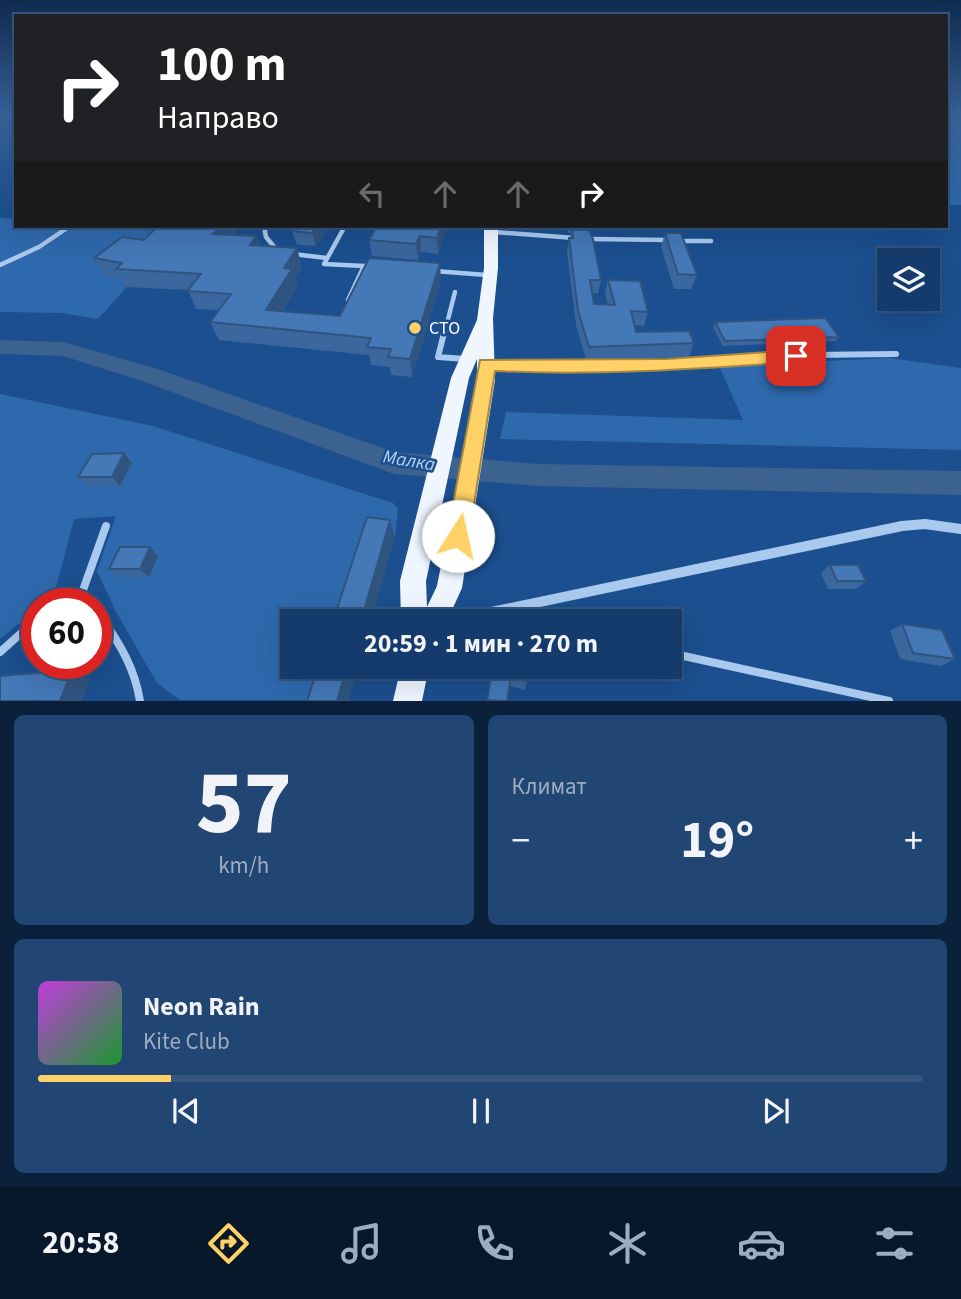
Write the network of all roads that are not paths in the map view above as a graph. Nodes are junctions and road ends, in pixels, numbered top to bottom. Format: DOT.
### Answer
graph roads {
  1 [pos="67,228"];
  2 [pos="264,228"];
  3 [pos="344,228"];
  4 [pos="491,229"];
  5 [pos="711,241"];
  6 [pos="327,258"];
  7 [pos="0,265"];
  8 [pos="364,266"];
  9 [pos="376,267"];
  10 [pos="427,271"];
  11 [pos="491,275"];
  12 [pos="455,292"];
  13 [pos="342,313"];
  14 [pos="485,318"];
  15 [pos="896,354"];
  16 [pos="464,369"];
  17 [pos="486,372"];
  18 [pos="106,526"];
  19 [pos="961,529"];
  20 [pos="84,588"];
  21 [pos="414,609"];
  22 [pos="439,609"];
  23 [pos="506,609"];
  24 [pos="21,631"];
  25 [pos="112,632"];
  26 [pos="0,652"];
  27 [pos="682,656"];
  28 [pos="412,679"];
  29 [pos="140,701"];
  30 [pos="407,701"];
  31 [pos="889,701"];
  1 -- 7 [label="lane"];
  2 -- 6 [label="lane"];
  3 -- 6 [label="lane"];
  4 -- 5 [label="lane"];
  4 -- 11 [label="main road"];
  6 -- 8 [label="lane"];
  8 -- 9 [label="lane"];
  8 -- 13 [label="lane"];
  10 -- 11 [label="lane"];
  11 -- 14 [label="main road"];
  12 -- 16 [label="lane"];
  14 -- 16 [label="main road"];
  14 -- 17 [label="main road"];
  15 -- 17 [label="lane"];
  16 -- 21 [label="main road"];
  17 -- 22 [label="main road"];
  18 -- 20 [label="lane"];
  19 -- 23 [label="street"];
  24 -- 26 [label="lane"];
  25 -- 29 [label="lane"];
  27 -- 31 [label="lane"];
  28 -- 30 [label="main road"];
}
